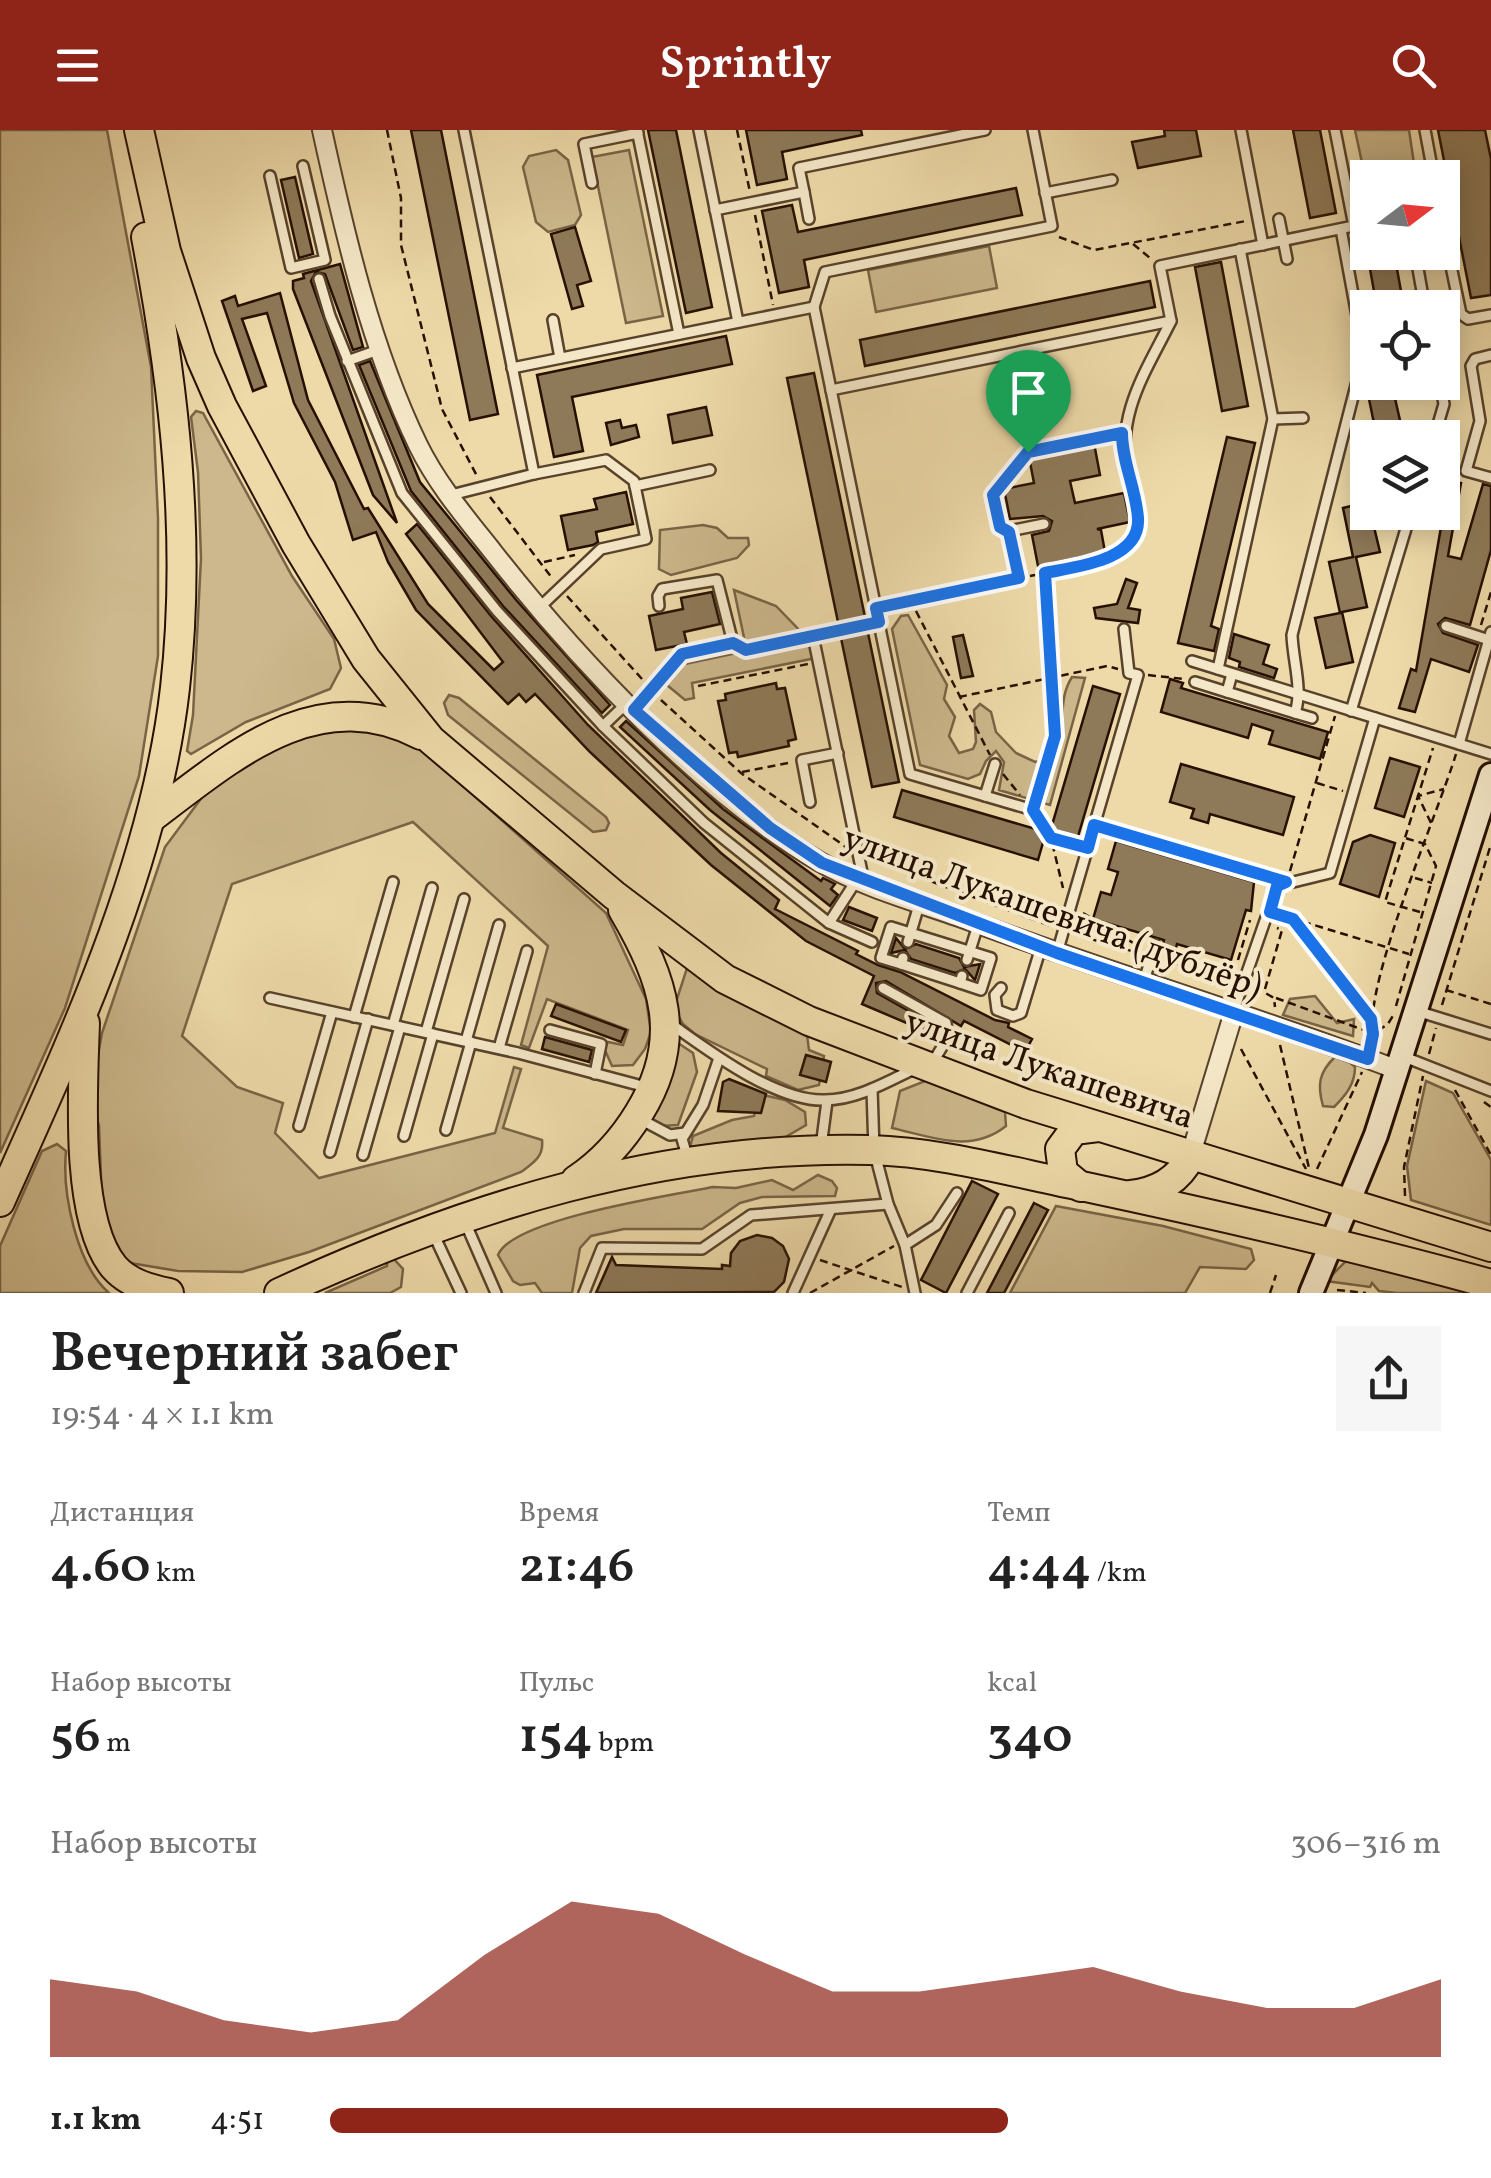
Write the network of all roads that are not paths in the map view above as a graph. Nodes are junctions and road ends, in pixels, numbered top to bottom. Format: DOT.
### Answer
graph roads {
  1 [pos="124,130"];
  2 [pos="138,130"];
  3 [pos="322,130"];
  4 [pos="464,130"];
  5 [pos="699,130"];
  6 [pos="985,130"];
  7 [pos="1033,130"];
  8 [pos="1241,130"];
  9 [pos="1336,130"];
  10 [pos="1424,130"];
  11 [pos="637,132"];
  12 [pos="1430,160"];
  13 [pos="303,166"];
  14 [pos="270,176"];
  15 [pos="1112,180"];
  16 [pos="592,184"];
  17 [pos="804,192"];
  18 [pos="1046,193"];
  19 [pos="1350,205"];
  20 [pos="716,210"];
  21 [pos="809,219"];
  22 [pos="1278,220"];
  23 [pos="1350,227"];
  24 [pos="1341,229"];
  25 [pos="1283,241"];
  26 [pos="1263,245"];
  27 [pos="1240,250"];
  28 [pos="1287,259"];
  29 [pos="1452,270"];
  30 [pos="319,279"];
  31 [pos="814,307"];
  32 [pos="1491,315"];
  33 [pos="552,320"];
  34 [pos="1172,321"];
  35 [pos="738,322"];
  36 [pos="679,334"];
  37 [pos="382,349"];
  38 [pos="1491,356"];
  39 [pos="560,358"];
  40 [pos="347,361"];
  41 [pos="512,368"];
  42 [pos="831,390"];
  43 [pos="1303,418"];
  44 [pos="1273,420"];
  45 [pos="710,470"];
  46 [pos="534,474"];
  47 [pos="1128,478"];
  48 [pos="1491,478"];
  49 [pos="635,486"];
  50 [pos="448,496"];
  51 [pos="1044,524"];
  52 [pos="1406,530"];
  53 [pos="659,606"];
  54 [pos="876,608"];
  55 [pos="538,609"];
  56 [pos="879,622"];
  57 [pos="1446,626"];
  58 [pos="1124,628"];
  59 [pos="1486,636"];
  60 [pos="1192,661"];
  61 [pos="1218,670"];
  62 [pos="1232,674"];
  63 [pos="1195,682"];
  64 [pos="1227,692"];
  65 [pos="1301,695"];
  66 [pos="631,706"];
  67 [pos="1351,711"];
  68 [pos="1295,713"];
  69 [pos="1312,718"];
  70 [pos="1375,718"];
  71 [pos="603,726"];
  72 [pos="431,740"];
  73 [pos="1458,744"];
  74 [pos="838,753"];
  75 [pos="1491,754"];
  76 [pos="995,764"];
  77 [pos="1491,775"];
  78 [pos="985,796"];
  79 [pos="810,802"];
  80 [pos="1033,810"];
  81 [pos="150,818"];
  82 [pos="861,880"];
  83 [pos="393,882"];
  84 [pos="432,888"];
  85 [pos="614,895"];
  86 [pos="464,900"];
  87 [pos="920,902"];
  88 [pos="829,922"];
  89 [pos="978,924"];
  90 [pos="500,925"];
  91 [pos="909,937"];
  92 [pos="872,942"];
  93 [pos="1154,945"];
  94 [pos="1049,950"];
  95 [pos="526,951"];
  96 [pos="968,956"];
  97 [pos="1144,982"];
  98 [pos="883,988"];
  99 [pos="1001,988"];
  100 [pos="270,998"];
  101 [pos="86,1007"];
  102 [pos="1416,1011"];
  103 [pos="332,1012"];
  104 [pos="1234,1012"];
  105 [pos="354,1016"];
  106 [pos="368,1019"];
  107 [pos="666,1020"];
  108 [pos="396,1026"];
  109 [pos="550,1030"];
  110 [pos="430,1033"];
  111 [pos="1491,1034"];
  112 [pos="469,1042"];
  113 [pos="499,1048"];
  114 [pos="719,1058"];
  115 [pos="1400,1063"];
  116 [pos="925,1067"];
  117 [pos="595,1074"];
  118 [pos="872,1089"];
  119 [pos="653,1090"];
  120 [pos="1491,1091"];
  121 [pos="827,1100"];
  122 [pos="637,1116"];
  123 [pos="299,1126"];
  124 [pos="1098,1127"];
  125 [pos="446,1130"];
  126 [pos="685,1133"];
  127 [pos="404,1136"];
  128 [pos="821,1150"];
  129 [pos="874,1150"];
  130 [pos="330,1152"];
  131 [pos="363,1155"];
  132 [pos="1190,1158"];
  133 [pos="695,1162"];
  134 [pos="566,1186"];
  135 [pos="1082,1186"];
  136 [pos="957,1193"];
  137 [pos="1125,1196"];
  138 [pos="0,1202"];
  139 [pos="888,1204"];
  140 [pos="1349,1204"];
  141 [pos="831,1209"];
  142 [pos="1009,1213"];
  143 [pos="463,1218"];
  144 [pos="431,1228"];
  145 [pos="1334,1241"];
  146 [pos="905,1245"];
  147 [pos="1491,1248"];
  148 [pos="1491,1284"];
  149 [pos="169,1293"];
  150 [pos="279,1293"];
  151 [pos="461,1293"];
  152 [pos="496,1293"];
  153 [pos="584,1293"];
  154 [pos="793,1293"];
  155 [pos="912,1293"];
  156 [pos="967,1293"];
  157 [pos="1311,1293"];
  1 -- 81 [label="main road"];
  2 -- 72 [label="main road"];
  3 -- 37 [label="street, улица Лукашевича (дублёр)"];
  4 -- 41 [label="lane"];
  5 -- 20 [label="lane"];
  6 -- 17 [label="lane"];
  7 -- 18 [label="lane"];
  8 -- 26 [label="lane"];
  9 -- 19 [label="lane"];
  10 -- 12 [label="lane"];
  11 -- 16 [label="lane"];
  11 -- 36 [label="lane"];
  13 -- 14 [label="lane"];
  15 -- 18 [label="lane"];
  17 -- 20 [label="lane"];
  17 -- 21 [label="lane"];
  18 -- 31 [label="lane"];
  20 -- 35 [label="lane"];
  22 -- 25 [label="lane"];
  23 -- 24 [label="lane"];
  24 -- 25 [label="lane"];
  24 -- 65 [label="lane"];
  25 -- 26 [label="lane"];
  25 -- 28 [label="lane"];
  26 -- 27 [label="lane"];
  27 -- 34 [label="lane"];
  27 -- 44 [label="lane"];
  29 -- 32 [label="lane"];
  30 -- 40 [label="lane"];
  31 -- 35 [label="lane"];
  31 -- 42 [label="lane"];
  33 -- 39 [label="lane"];
  34 -- 42 [label="lane"];
  34 -- 47 [label="lane"];
  35 -- 36 [label="lane"];
  36 -- 39 [label="lane"];
  37 -- 40 [label="lane"];
  37 -- 50 [label="street, улица Лукашевича (дублёр)"];
  38 -- 48 [label="lane"];
  39 -- 41 [label="lane"];
  40 -- 71 [label="lane"];
  41 -- 46 [label="lane"];
  42 -- 54 [label="lane"];
  43 -- 44 [label="lane"];
  44 -- 61 [label="lane"];
  45 -- 49 [label="lane"];
  46 -- 49 [label="lane"];
  46 -- 50 [label="lane"];
  49 -- 55 [label="lane"];
  50 -- 55 [label="street, улица Лукашевича (дублёр)"];
  51 -- 54 [label="lane"];
  52 -- 67 [label="lane"];
  53 -- 66 [label="lane"];
  54 -- 56 [label="lane"];
  55 -- 66 [label="street, улица Лукашевича (дублёр)"];
  56 -- 74 [label="lane"];
  56 -- 78 [label="lane"];
  57 -- 59 [label="lane"];
  58 -- 94 [label="lane"];
  59 -- 73 [label="lane"];
  60 -- 61 [label="lane"];
  61 -- 62 [label="lane"];
  62 -- 64 [label="lane"];
  62 -- 65 [label="lane"];
  63 -- 64 [label="lane"];
  64 -- 68 [label="lane"];
  65 -- 67 [label="lane"];
  65 -- 68 [label="lane"];
  66 -- 71 [label="lane"];
  66 -- 82 [label="street, улица Лукашевича (дублёр)"];
  67 -- 70 [label="lane"];
  68 -- 69 [label="lane"];
  70 -- 73 [label="lane"];
  70 -- 104 [label="lane"];
  71 -- 88 [label="lane"];
  72 -- 81 [label="main road"];
  72 -- 85 [label="main road, улица Лукашевича"];
  73 -- 75 [label="lane"];
  74 -- 79 [label="lane"];
  74 -- 82 [label="lane"];
  76 -- 78 [label="lane"];
  77 -- 102 [label="main road"];
  78 -- 80 [label="lane"];
  81 -- 101 [label="main road"];
  82 -- 87 [label="street, улица Лукашевича (дублёр)"];
  82 -- 88 [label="lane"];
  83 -- 105 [label="lane"];
  84 -- 108 [label="lane"];
  85 -- 107 [label="main road"];
  85 -- 116 [label="main road, улица Лукашевича"];
  86 -- 110 [label="lane"];
  87 -- 89 [label="street, улица Лукашевича (дублёр)"];
  87 -- 91 [label="lane"];
  88 -- 92 [label="lane"];
  89 -- 94 [label="street, улица Лукашевича (дублёр)"];
  89 -- 96 [label="lane"];
  90 -- 112 [label="lane"];
  91 -- 96 [label="lane"];
  91 -- 96 [label="lane"];
  93 -- 97 [label="lane"];
  94 -- 97 [label="street, улица Лукашевича (дублёр)"];
  94 -- 99 [label="lane"];
  95 -- 113 [label="lane"];
  97 -- 104 [label="street, улица Лукашевича (дублёр)"];
  98 -- 116 [label="lane"];
  100 -- 103 [label="lane"];
  101 -- 138 [label="main road"];
  101 -- 149 [label="main road"];
  102 -- 111 [label="lane"];
  102 -- 115 [label="main road"];
  103 -- 105 [label="lane"];
  103 -- 123 [label="lane"];
  104 -- 115 [label="street, улица Лукашевича (дублёр)"];
  104 -- 132 [label="street"];
  105 -- 106 [label="lane"];
  106 -- 108 [label="lane"];
  106 -- 130 [label="lane"];
  107 -- 114 [label="lane"];
  107 -- 119 [label="main road"];
  108 -- 110 [label="lane"];
  108 -- 131 [label="lane"];
  109 -- 117 [label="lane"];
  110 -- 112 [label="lane"];
  110 -- 127 [label="lane"];
  112 -- 113 [label="lane"];
  112 -- 125 [label="lane"];
  113 -- 117 [label="lane"];
  114 -- 121 [label="lane"];
  114 -- 126 [label="lane"];
  115 -- 120 [label="lane"];
  115 -- 140 [label="main road"];
  116 -- 118 [label="lane"];
  116 -- 124 [label="main road, улица Лукашевича"];
  117 -- 119 [label="lane"];
  118 -- 121 [label="lane"];
  118 -- 129 [label="lane"];
  119 -- 122 [label="main road"];
  121 -- 128 [label="lane"];
  122 -- 126 [label="lane"];
  122 -- 134 [label="main road"];
  124 -- 132 [label="main road, улица Лукашевича"];
  124 -- 135 [label="main road"];
  126 -- 133 [label="lane"];
  128 -- 129 [label="main road"];
  128 -- 133 [label="main road"];
  129 -- 135 [label="main road"];
  129 -- 139 [label="lane"];
  132 -- 137 [label="main road"];
  132 -- 140 [label="main road, улица Лукашевича"];
  133 -- 134 [label="main road"];
  134 -- 143 [label="main road"];
  135 -- 137 [label="main road"];
  136 -- 146 [label="lane"];
  137 -- 145 [label="main road"];
  139 -- 141 [label="lane"];
  139 -- 146 [label="lane"];
  140 -- 145 [label="main road"];
  140 -- 147 [label="main road, улица Лукашевича"];
  141 -- 153 [label="lane"];
  141 -- 154 [label="lane"];
  142 -- 156 [label="lane"];
  143 -- 144 [label="main road"];
  143 -- 152 [label="lane"];
  144 -- 150 [label="main road"];
  144 -- 151 [label="lane"];
  145 -- 148 [label="main road"];
  145 -- 157 [label="main road"];
  146 -- 155 [label="lane"];
}
